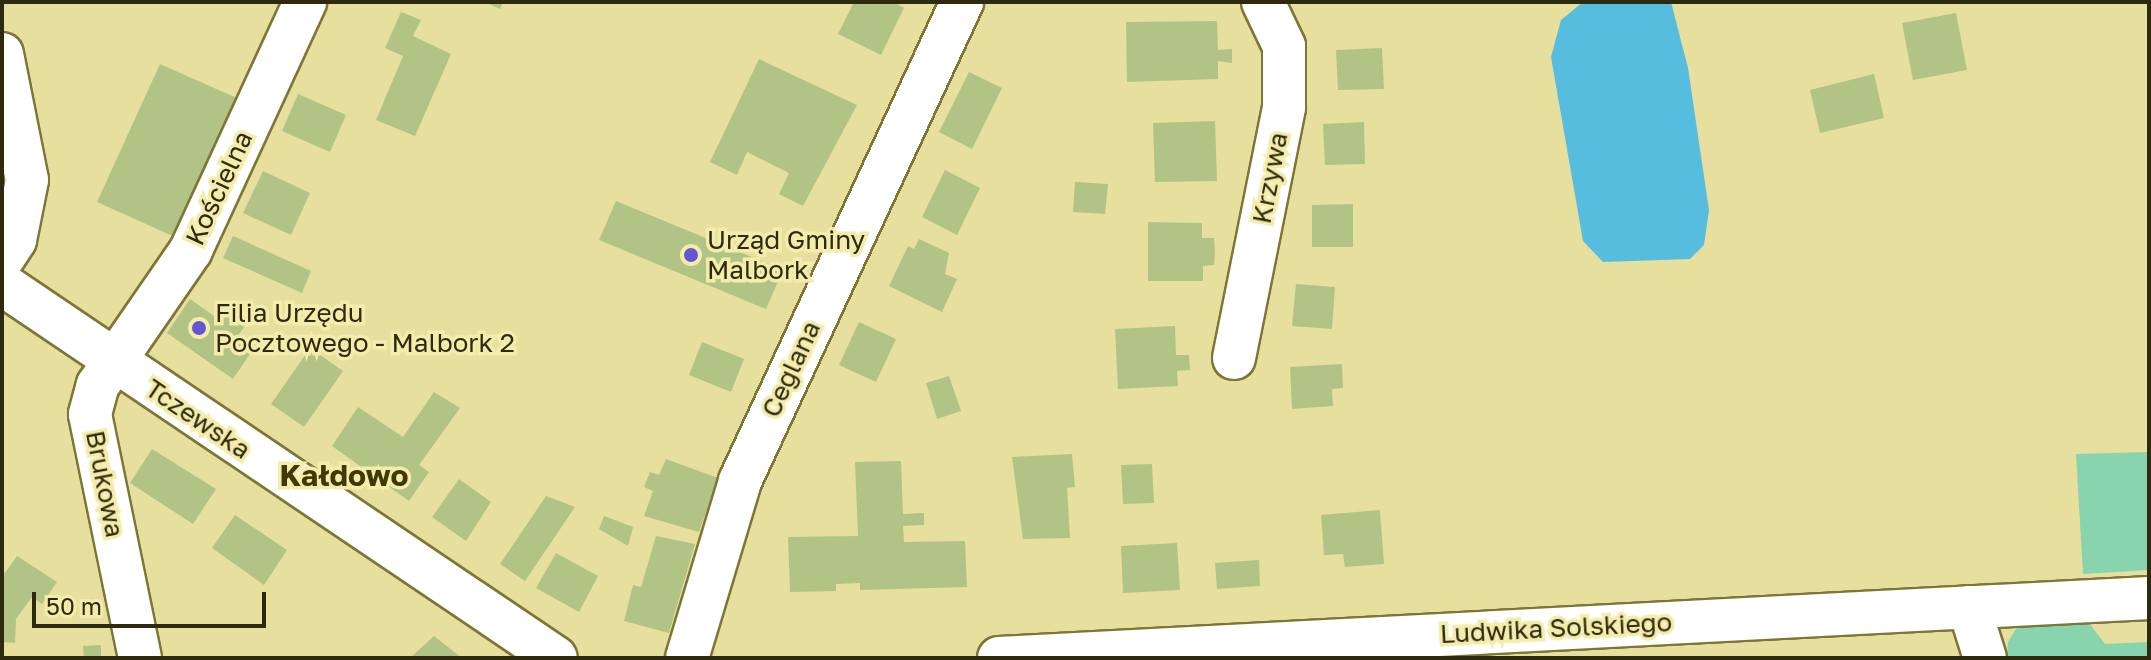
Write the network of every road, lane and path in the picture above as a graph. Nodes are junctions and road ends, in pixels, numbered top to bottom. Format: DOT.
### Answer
graph roads {
  1 [pos="305,2"];
  2 [pos="962,2"];
  3 [pos="1263,2"];
  4 [pos="2,54"];
  5 [pos="2,260"];
  6 [pos="2,284"];
  7 [pos="1234,358"];
  8 [pos="115,363"];
  9 [pos="2149,598"];
  10 [pos="1969,607"];
  11 [pos="547,656"];
  12 [pos="140,658"];
  13 [pos="687,658"];
  14 [pos="999,658"];
  15 [pos="1985,658"];
  1 -- 8 [label="street, Kościelna"];
  2 -- 13 [label="street, Ceglana"];
  3 -- 7 [label="street, Krzywa"];
  4 -- 5 [label="street"];
  6 -- 8 [label="street, Tczewska"];
  8 -- 11 [label="street, Tczewska"];
  8 -- 12 [label="street, Brukowa"];
  9 -- 10 [label="street, Ludwika Solskiego"];
  10 -- 14 [label="street, Ludwika Solskiego"];
  10 -- 15 [label="street"];
}
